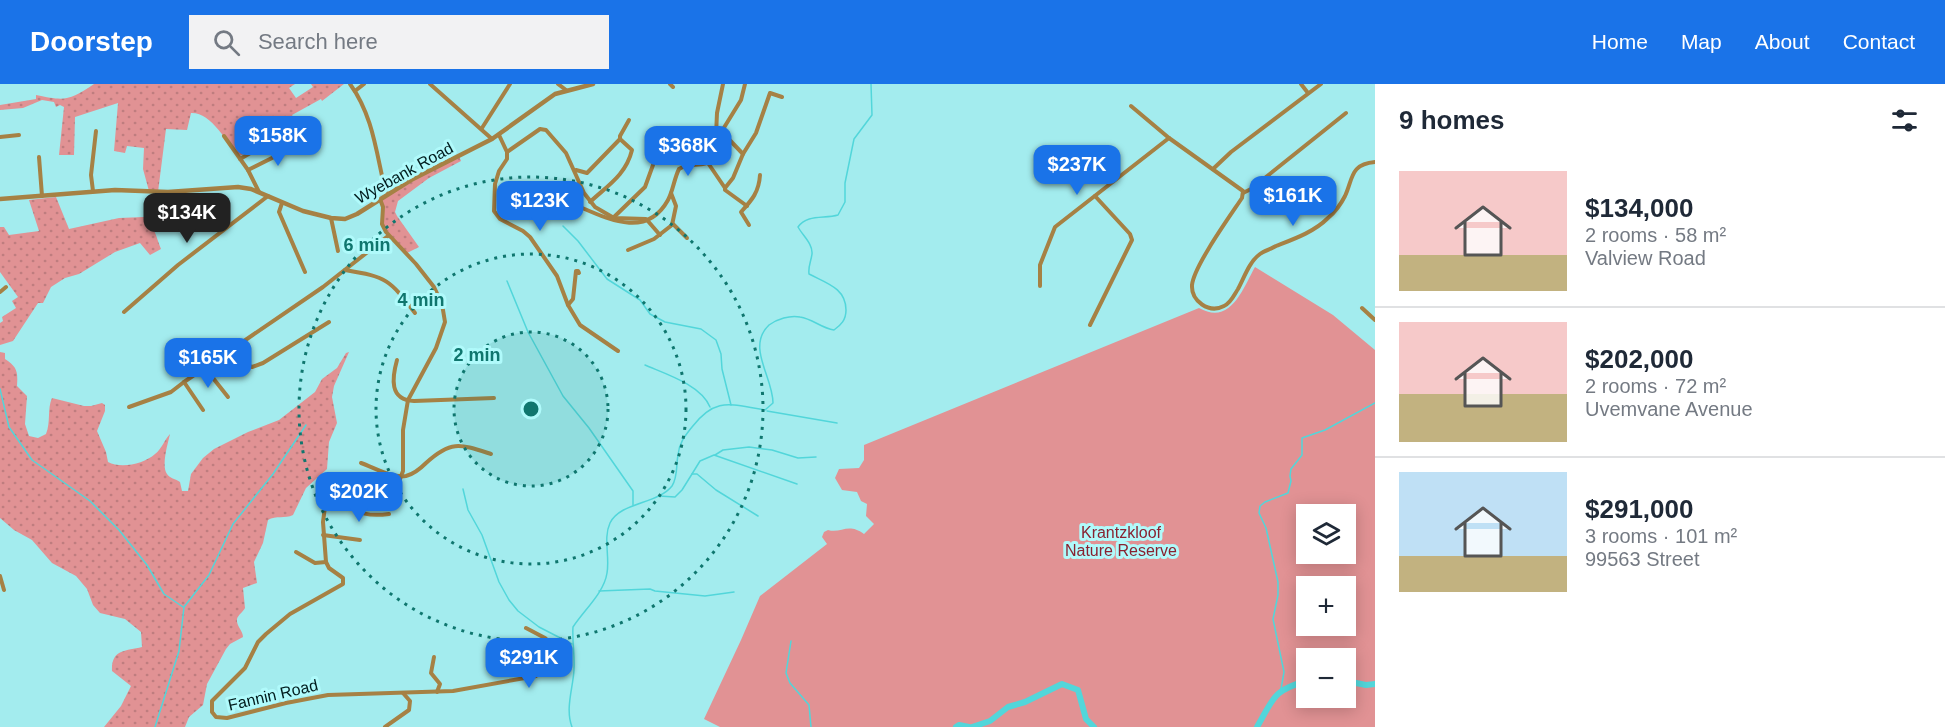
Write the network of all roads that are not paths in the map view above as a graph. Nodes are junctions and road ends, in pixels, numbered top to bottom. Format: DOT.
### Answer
graph roads {
  1 [pos="350,84"];
  2 [pos="364,84"];
  3 [pos="430,84"];
  4 [pos="510,84"];
  5 [pos="558,84"];
  6 [pos="592,84"];
  7 [pos="723,84"];
  8 [pos="745,84"];
  9 [pos="1301,84"];
  10 [pos="1321,84"];
  11 [pos="566,90"];
  12 [pos="355,91"];
  13 [pos="1308,93"];
  14 [pos="782,97"];
  15 [pos="1131,106"];
  16 [pos="1346,112"];
  17 [pos="629,120"];
  18 [pos="482,128"];
  19 [pos="96,131"];
  20 [pos="722,132"];
  21 [pos="19,135"];
  22 [pos="499,135"];
  23 [pos="224,136"];
  24 [pos="0,137"];
  25 [pos="281,138"];
  26 [pos="1169,138"];
  27 [pos="492,139"];
  28 [pos="620,139"];
  29 [pos="717,140"];
  30 [pos="298,145"];
  31 [pos="507,152"];
  32 [pos="743,154"];
  33 [pos="39,157"];
  34 [pos="240,159"];
  35 [pos="1375,162"];
  36 [pos="708,164"];
  37 [pos="653,165"];
  38 [pos="1213,169"];
  39 [pos="248,170"];
  40 [pos="575,170"];
  41 [pos="760,175"];
  42 [pos="725,189"];
  43 [pos="93,191"];
  44 [pos="259,192"];
  45 [pos="388,193"];
  46 [pos="671,193"];
  47 [pos="1243,193"];
  48 [pos="42,196"];
  49 [pos="268,196"];
  50 [pos="1095,196"];
  51 [pos="0,199"];
  52 [pos="380,199"];
  53 [pos="590,202"];
  54 [pos="282,203"];
  55 [pos="747,206"];
  56 [pos="580,207"];
  57 [pos="331,218"];
  58 [pos="614,218"];
  59 [pos="647,220"];
  60 [pos="673,224"];
  61 [pos="749,225"];
  62 [pos="660,235"];
  63 [pos="388,236"];
  64 [pos="687,238"];
  65 [pos="628,250"];
  66 [pos="338,251"];
  67 [pos="345,270"];
  68 [pos="304,272"];
  69 [pos="579,273"];
  70 [pos="1040,286"];
  71 [pos="6,287"];
  72 [pos="0,292"];
  73 [pos="568,305"];
  74 [pos="1362,308"];
  75 [pos="124,312"];
  76 [pos="415,313"];
  77 [pos="1375,320"];
  78 [pos="329,322"];
  79 [pos="1090,325"];
  80 [pos="232,349"];
  81 [pos="618,351"];
  82 [pos="397,360"];
  83 [pos="205,368"];
  84 [pos="185,383"];
  85 [pos="228,397"];
  86 [pos="494,398"];
  87 [pos="408,400"];
  88 [pos="129,407"];
  89 [pos="203,410"];
  90 [pos="490,454"];
  91 [pos="361,463"];
  92 [pos="402,476"];
  93 [pos="348,499"];
  94 [pos="389,514"];
  95 [pos="323,535"];
  96 [pos="360,540"];
  97 [pos="296,552"];
  98 [pos="326,562"];
  99 [pos="0,576"];
  100 [pos="4,590"];
  101 [pos="526,628"];
  102 [pos="434,657"];
  103 [pos="403,693"];
  104 [pos="436,693"];
  105 [pos="385,727"];
  1 -- 12 [label="street"];
  2 -- 12 [label="street"];
  3 -- 18 [label="street"];
  4 -- 18 [label="street"];
  5 -- 11 [label="street"];
  6 -- 11 [label="street, Wyebank Road"];
  7 -- 29 [label="street"];
  8 -- 20 [label="street"];
  9 -- 13 [label="street"];
  10 -- 13 [label="street"];
  11 -- 22 [label="street, Wyebank Road"];
  12 -- 45 [label="street"];
  13 -- 38 [label="street"];
  14 -- 32 [label="street"];
  15 -- 26 [label="street"];
  16 -- 47 [label="street"];
  17 -- 28 [label="street"];
  18 -- 27 [label="street"];
  19 -- 43 [label="street"];
  20 -- 29 [label="street"];
  20 -- 32 [label="street"];
  21 -- 24 [label="street"];
  22 -- 27 [label="street, Wyebank Road"];
  22 -- 31 [label="street"];
  23 -- 34 [label="street"];
  25 -- 34 [label="street"];
  26 -- 38 [label="street"];
  26 -- 50 [label="street"];
  27 -- 45 [label="street, Wyebank Road"];
  28 -- 40 [label="street"];
  28 -- 53 [label="street"];
  29 -- 36 [label="street"];
  30 -- 39 [label="street"];
  31 -- 40 [label="street"];
  31 -- 73 [label="street"];
  32 -- 42 [label="street"];
  33 -- 48 [label="street"];
  34 -- 39 [label="street"];
  35 -- 47 [label="street"];
  36 -- 42 [label="street"];
  36 -- 46 [label="street"];
  37 -- 58 [label="street"];
  38 -- 47 [label="street"];
  39 -- 44 [label="street"];
  40 -- 53 [label="street"];
  41 -- 55 [label="street"];
  42 -- 55 [label="street"];
  43 -- 44 [label="street, Wyebank Road"];
  43 -- 48 [label="street, Wyebank Road"];
  44 -- 49 [label="street, Wyebank Road"];
  45 -- 52 [label="street, Wyebank Road"];
  46 -- 59 [label="street"];
  46 -- 60 [label="street"];
  48 -- 51 [label="street, Wyebank Road"];
  49 -- 54 [label="street, Wyebank Road"];
  49 -- 75 [label="street"];
  50 -- 70 [label="street"];
  50 -- 79 [label="street"];
  52 -- 57 [label="street, Wyebank Road"];
  52 -- 63 [label="street"];
  53 -- 58 [label="street"];
  54 -- 57 [label="street, Wyebank Road"];
  54 -- 68 [label="street"];
  55 -- 61 [label="street"];
  56 -- 59 [label="street"];
  57 -- 66 [label="street"];
  58 -- 59 [label="street"];
  59 -- 62 [label="street"];
  60 -- 62 [label="street"];
  60 -- 64 [label="street"];
  62 -- 65 [label="street"];
  63 -- 67 [label="street"];
  63 -- 87 [label="street"];
  67 -- 76 [label="street"];
  67 -- 80 [label="street"];
  69 -- 73 [label="street"];
  71 -- 72 [label="street"];
  73 -- 81 [label="street"];
  74 -- 77 [label="street"];
  78 -- 80 [label="street"];
  80 -- 83 [label="street"];
  82 -- 87 [label="street"];
  83 -- 84 [label="street"];
  83 -- 85 [label="street"];
  84 -- 88 [label="street"];
  84 -- 89 [label="street"];
  86 -- 87 [label="street"];
  87 -- 92 [label="street"];
  90 -- 92 [label="street"];
  91 -- 92 [label="street"];
  92 -- 93 [label="street"];
  93 -- 94 [label="street"];
  93 -- 95 [label="street"];
  95 -- 96 [label="street"];
  95 -- 98 [label="street"];
  97 -- 98 [label="street"];
  98 -- 103 [label="street, Fannin Road"];
  99 -- 100 [label="street"];
  101 -- 104 [label="street"];
  102 -- 104 [label="street"];
  103 -- 104 [label="street"];
  103 -- 105 [label="street"];
}
